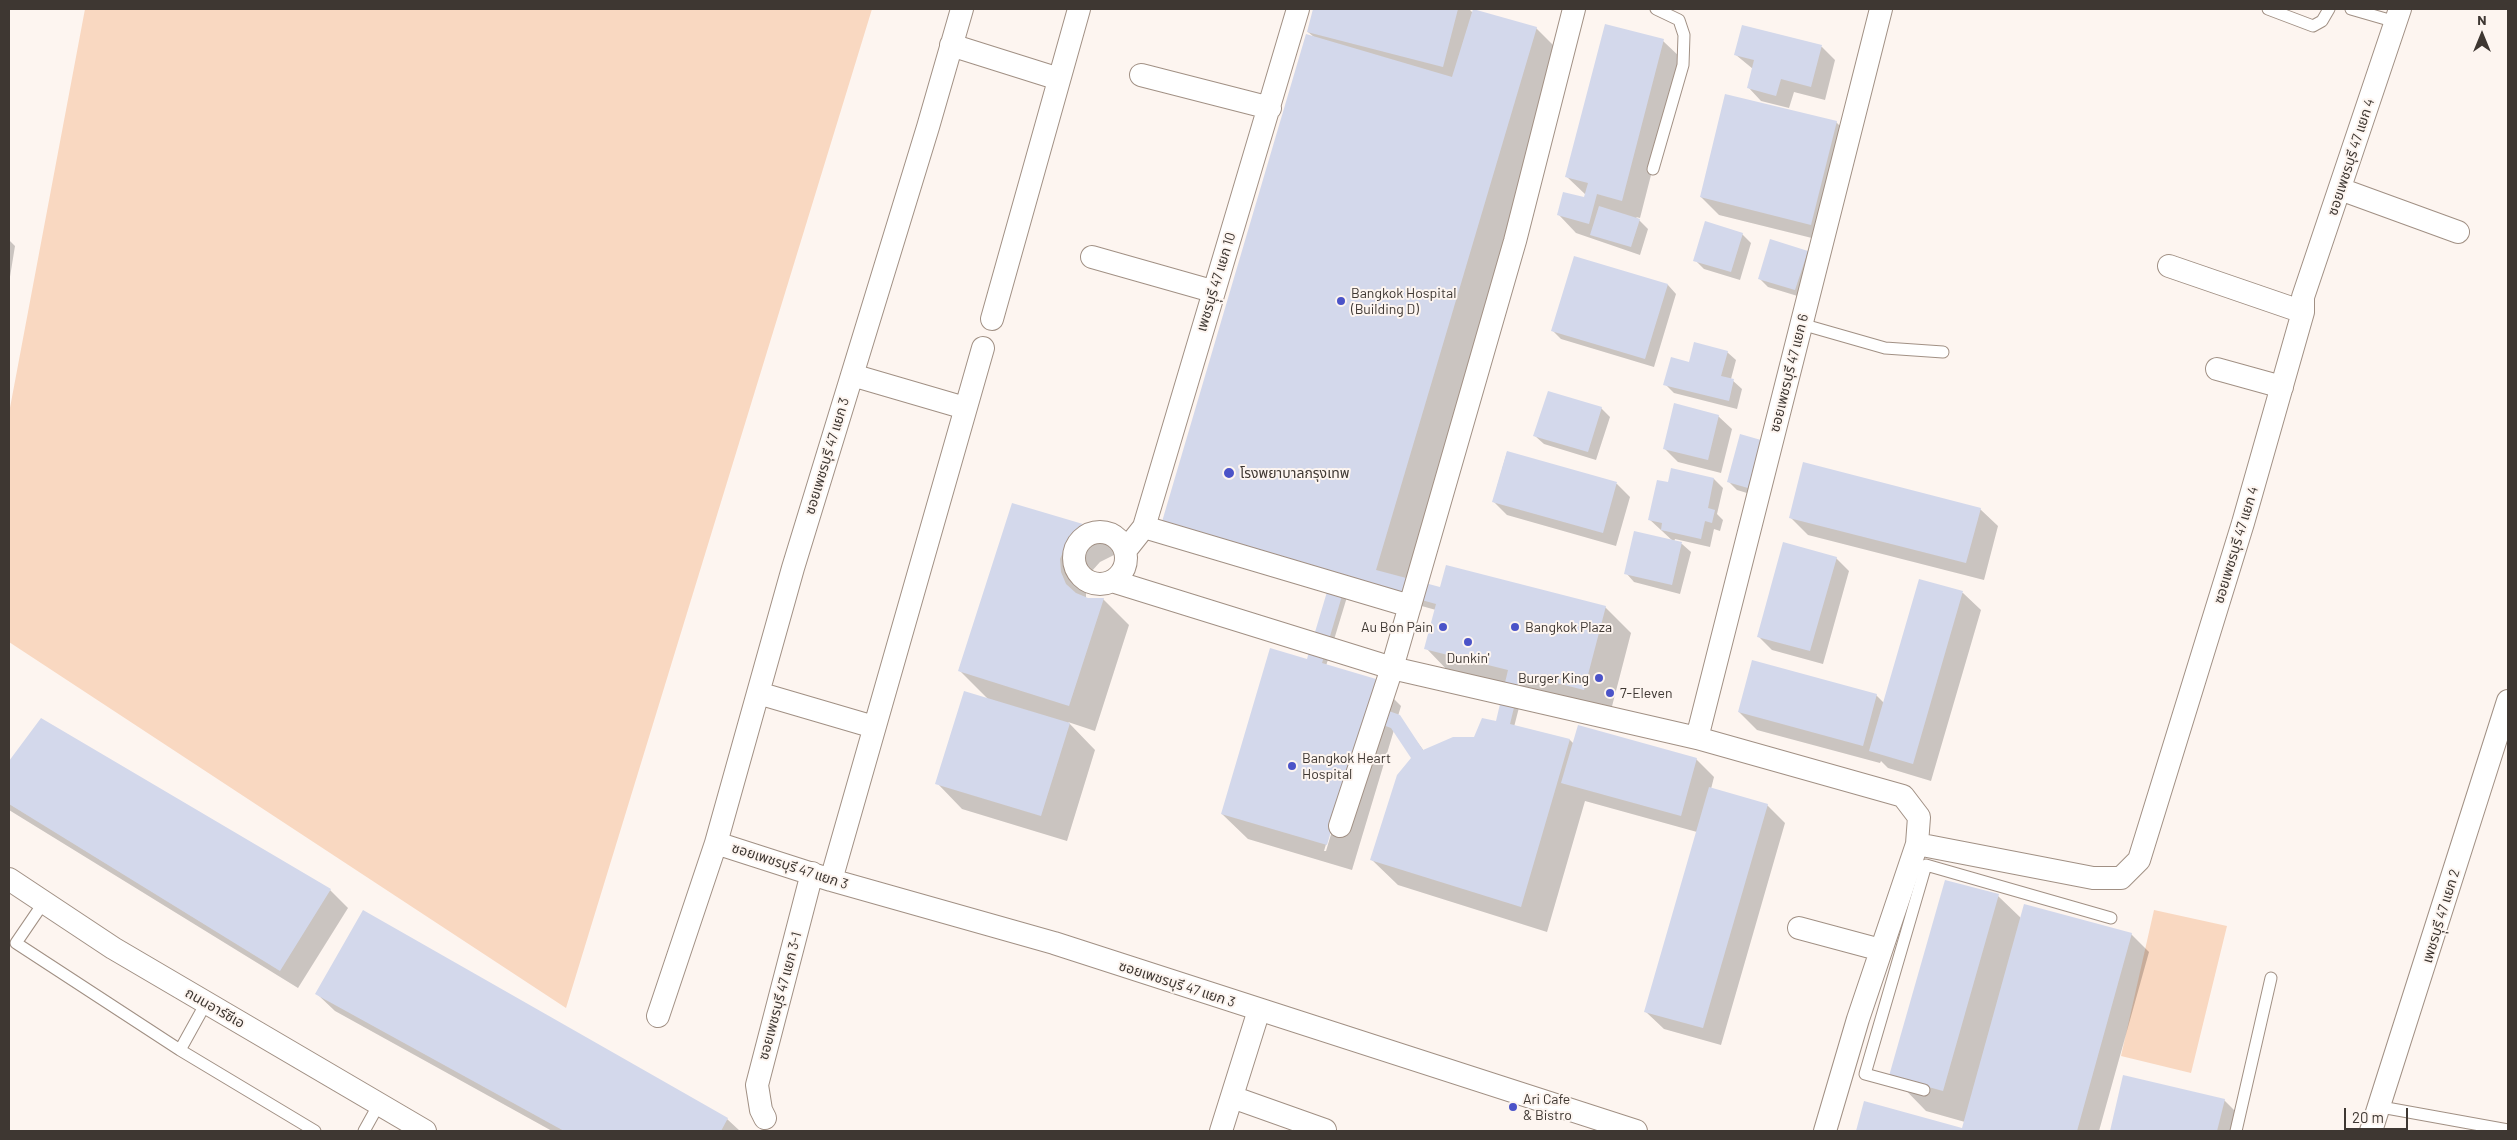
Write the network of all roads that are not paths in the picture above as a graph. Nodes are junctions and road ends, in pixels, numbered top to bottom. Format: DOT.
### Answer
graph roads {
  1 [pos="962,9"];
  2 [pos="1079,9"];
  3 [pos="1298,9"];
  4 [pos="1574,9"];
  5 [pos="1656,9"];
  6 [pos="1881,9"];
  7 [pos="2268,9"];
  8 [pos="2329,9"];
  9 [pos="2351,9"];
  10 [pos="2398,16"];
  11 [pos="952,45"];
  12 [pos="1142,75"];
  13 [pos="1059,79"];
  14 [pos="1270,108"];
  15 [pos="1653,169"];
  16 [pos="2340,189"];
  17 [pos="2458,232"];
  18 [pos="1092,258"];
  19 [pos="2169,266"];
  20 [pos="1212,291"];
  21 [pos="2303,312"];
  22 [pos="992,319"];
  23 [pos="1801,324"];
  24 [pos="983,348"];
  25 [pos="1943,352"];
  26 [pos="2218,369"];
  27 [pos="852,375"];
  28 [pos="2282,387"];
  29 [pos="965,408"];
  30 [pos="1144,527"];
  31 [pos="1125,551"];
  32 [pos="1112,580"];
  33 [pos="1410,606"];
  34 [pos="1392,668"];
  35 [pos="758,693"];
  36 [pos="2508,701"];
  37 [pos="874,727"];
  38 [pos="1696,738"];
  39 [pos="1340,826"];
  40 [pos="716,843"];
  41 [pos="1917,844"];
  42 [pos="821,876"];
  43 [pos="9,879"];
  44 [pos="44,902"];
  45 [pos="2111,918"];
  46 [pos="1799,928"];
  47 [pos="1885,959"];
  48 [pos="2271,978"];
  49 [pos="206,1003"];
  50 [pos="1259,1010"];
  51 [pos="658,1016"];
  52 [pos="180,1050"];
  53 [pos="1924,1090"];
  54 [pos="1232,1097"];
  55 [pos="380,1104"];
  56 [pos="2381,1107"];
  57 [pos="765,1118"];
  58 [pos="1325,1130"];
  59 [pos="2508,1130"];
  60 [pos="315,1131"];
  61 [pos="364,1131"];
  62 [pos="425,1131"];
  63 [pos="1221,1131"];
  64 [pos="1636,1131"];
  65 [pos="1825,1131"];
  66 [pos="2236,1131"];
  67 [pos="2371,1131"];
  1 -- 11 [label="street, ซอยเพชรบุรี 47 แยก 3"];
  2 -- 13 [label="street"];
  3 -- 14 [label="street, เพชรบุุรี 47 แยก 10"];
  4 -- 33 [label="street"];
  5 -- 15 [label="lane"];
  6 -- 23 [label="street, ซอยเพชรบุรี 47 แยก 6"];
  7 -- 8 [label="lane"];
  9 -- 10 [label="lane"];
  10 -- 16 [label="street, ซอยเพชรบุรี 47 แยก 4"];
  11 -- 13 [label="street"];
  11 -- 27 [label="street, ซอยเพชรบุรี 47 แยก 3"];
  12 -- 14 [label="street"];
  13 -- 22 [label="street"];
  14 -- 20 [label="street, เพชรบุุรี 47 แยก 10"];
  16 -- 17 [label="street"];
  16 -- 21 [label="street, ซอยเพชรบุรี 47 แยก 4"];
  18 -- 20 [label="street"];
  19 -- 21 [label="street"];
  20 -- 30 [label="street, เพชรบุุรี 47 แยก 10"];
  21 -- 28 [label="street, ซอยเพชรบุรี 47 แยก 4"];
  23 -- 25 [label="lane"];
  23 -- 38 [label="street, ซอยเพชรบุรี 47 แยก 6"];
  24 -- 29 [label="street, ซอยเพชรบุรี 47 แยก 3-1"];
  26 -- 28 [label="street"];
  27 -- 29 [label="street"];
  27 -- 35 [label="street, ซอยเพชรบุรี 47 แยก 3"];
  28 -- 41 [label="street, ซอยเพชรบุรี 47 แยก 4"];
  29 -- 37 [label="street, ซอยเพชรบุรี 47 แยก 3-1"];
  30 -- 31 [label="street, เพชรบุุรี 47 แยก 10"];
  30 -- 33 [label="street"];
  31 -- 32 [label="street"];
  31 -- 32 [label="street"];
  32 -- 34 [label="street"];
  33 -- 34 [label="street"];
  34 -- 38 [label="street"];
  34 -- 39 [label="street"];
  35 -- 37 [label="street"];
  35 -- 40 [label="street, ซอยเพชรบุรี 47 แยก 3"];
  36 -- 56 [label="street, เพชรบุุรี 47 แยก 2"];
  37 -- 42 [label="street, ซอยเพชรบุรี 47 แยก 3-1"];
  38 -- 41 [label="street"];
  40 -- 42 [label="street, ซอยเพชรบุรี 47 แยก 3"];
  40 -- 51 [label="street"];
  41 -- 47 [label="street"];
  42 -- 50 [label="street, ซอยเพชรบุรี 47 แยก 3"];
  42 -- 57 [label="street, ซอยเพชรบุรี 47 แยก 3-1"];
  43 -- 44 [label="street, ถนนอาร์ซีเอ"];
  44 -- 49 [label="street, ถนนอาร์ซีเอ"];
  44 -- 52 [label="lane"];
  45 -- 47 [label="lane"];
  46 -- 47 [label="street"];
  47 -- 53 [label="lane"];
  47 -- 65 [label="street"];
  48 -- 66 [label="lane"];
  49 -- 52 [label="lane"];
  49 -- 55 [label="street, ถนนอาร์ซีเอ"];
  50 -- 54 [label="street"];
  50 -- 64 [label="street, ซอยเพชรบุรี 47 แยก 3"];
  52 -- 60 [label="lane"];
  54 -- 58 [label="street"];
  54 -- 63 [label="street"];
  55 -- 61 [label="lane"];
  55 -- 62 [label="street, ถนนอาร์ซีเอ"];
  56 -- 59 [label="lane"];
  56 -- 67 [label="street, เพชรบุุรี 47 แยก 2"];
}
